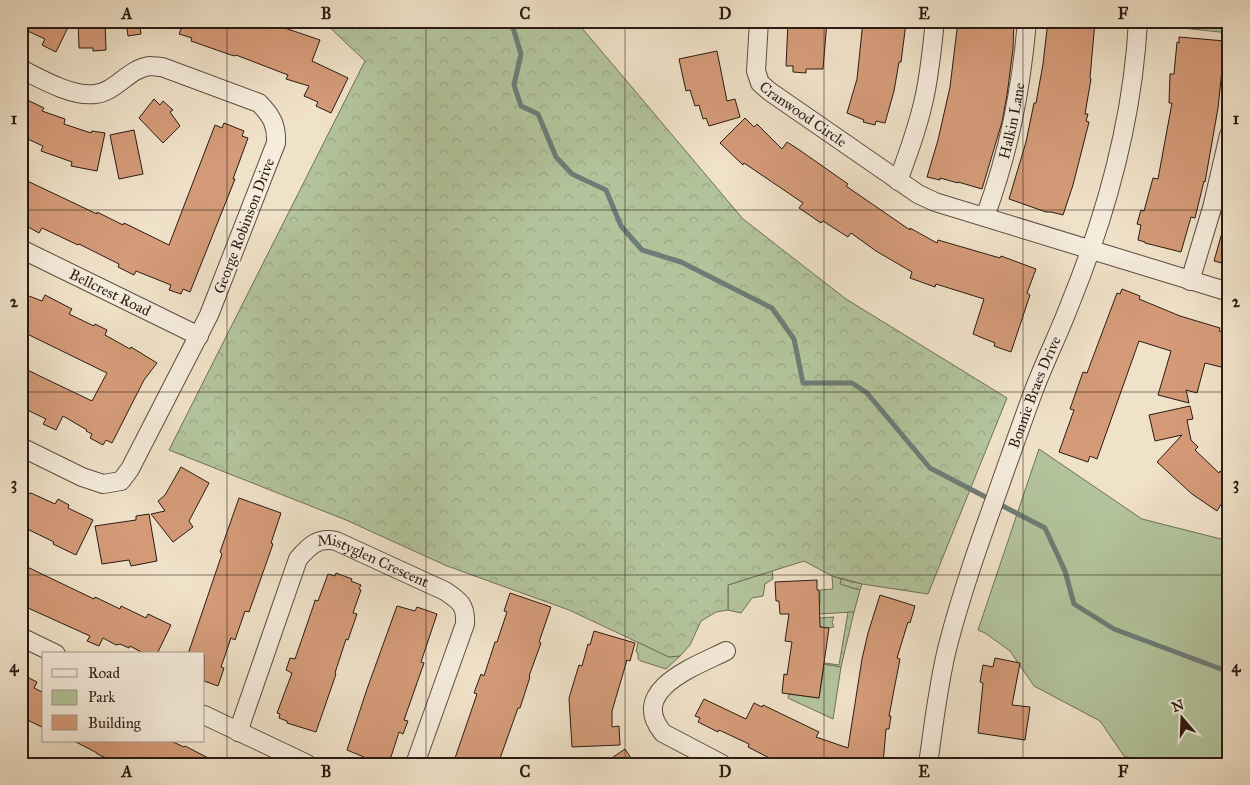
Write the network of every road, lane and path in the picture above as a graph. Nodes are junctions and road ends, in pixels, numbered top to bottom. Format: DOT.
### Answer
graph roads {
  1 [pos="759,21"];
  2 [pos="935,21"];
  3 [pos="1027,21"];
  4 [pos="1138,21"];
  5 [pos="21,69"];
  6 [pos="1229,135"];
  7 [pos="898,181"];
  8 [pos="985,217"];
  9 [pos="21,249"];
  10 [pos="1090,250"];
  11 [pos="1190,281"];
  12 [pos="1229,292"];
  13 [pos="199,336"];
  14 [pos="21,448"];
  15 [pos="21,637"];
  16 [pos="726,651"];
  17 [pos="52,652"];
  18 [pos="205,716"];
  19 [pos="238,732"];
  20 [pos="307,764"];
  21 [pos="415,764"];
  22 [pos="722,764"];
  23 [pos="928,764"];
  1 -- 7 [label="street, Cranwood Circle"];
  2 -- 7 [label="street"];
  3 -- 8 [label="street, Halkin Lane"];
  4 -- 10 [label="street, Bonnie Braes Drive"];
  5 -- 13 [label="street, George Robinson Drive"];
  6 -- 11 [label="street"];
  7 -- 8 [label="street, Cranwood Circle"];
  8 -- 10 [label="street, Cranwood Circle"];
  9 -- 13 [label="street, Bellcrest Road"];
  10 -- 11 [label="street, Cranwood Circle"];
  10 -- 23 [label="street, Bonnie Braes Drive"];
  11 -- 12 [label="street, Cranwood Circle"];
  13 -- 14 [label="street, George Robinson Drive"];
  15 -- 17 [label="street"];
  16 -- 22 [label="street"];
  18 -- 19 [label="street"];
  19 -- 20 [label="street"];
  19 -- 21 [label="street, Mistyglen Crescent"];
}
